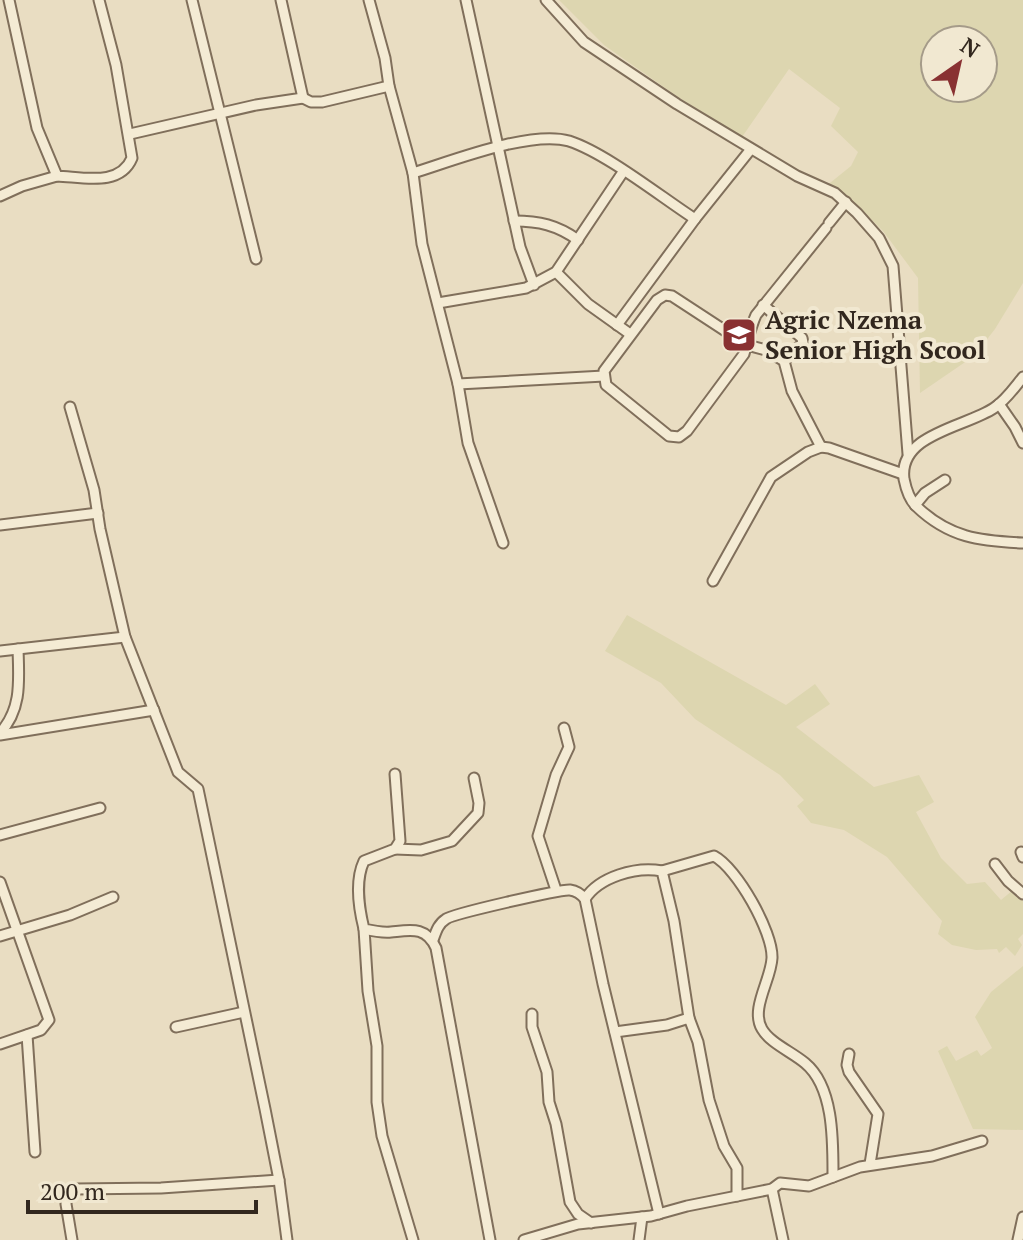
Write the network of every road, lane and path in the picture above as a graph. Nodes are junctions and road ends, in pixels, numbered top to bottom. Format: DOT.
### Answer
graph roads {
  1 [pos="9,0"];
  2 [pos="99,0"];
  3 [pos="192,0"];
  4 [pos="281,0"];
  5 [pos="369,0"];
  6 [pos="466,0"];
  7 [pos="546,0"];
  8 [pos="389,86"];
  9 [pos="303,98"];
  10 [pos="218,113"];
  11 [pos="130,134"];
  12 [pos="497,147"];
  13 [pos="751,149"];
  14 [pos="623,172"];
  15 [pos="413,173"];
  16 [pos="57,176"];
  17 [pos="0,196"];
  18 [pos="846,202"];
  19 [pos="695,219"];
  20 [pos="514,221"];
  21 [pos="578,240"];
  22 [pos="256,259"];
  23 [pos="556,272"];
  24 [pos="534,285"];
  25 [pos="438,303"];
  26 [pos="763,305"];
  27 [pos="617,325"];
  28 [pos="630,334"];
  29 [pos="747,345"];
  30 [pos="784,361"];
  31 [pos="604,376"];
  32 [pos="1023,377"];
  33 [pos="458,384"];
  34 [pos="999,404"];
  35 [pos="70,407"];
  36 [pos="1023,443"];
  37 [pos="821,447"];
  38 [pos="908,454"];
  39 [pos="903,474"];
  40 [pos="945,480"];
  41 [pos="915,505"];
  42 [pos="98,513"];
  43 [pos="0,525"];
  44 [pos="503,543"];
  45 [pos="1023,543"];
  46 [pos="713,581"];
  47 [pos="125,637"];
  48 [pos="18,649"];
  49 [pos="0,651"];
  50 [pos="154,710"];
  51 [pos="564,728"];
  52 [pos="0,734"];
  53 [pos="395,774"];
  54 [pos="474,778"];
  55 [pos="100,808"];
  56 [pos="0,835"];
  57 [pos="395,849"];
  58 [pos="995,864"];
  59 [pos="662,871"];
  60 [pos="0,882"];
  61 [pos="556,890"];
  62 [pos="1023,894"];
  63 [pos="113,897"];
  64 [pos="585,899"];
  65 [pos="364,929"];
  66 [pos="16,930"];
  67 [pos="0,936"];
  68 [pos="433,940"];
  69 [pos="244,1012"];
  70 [pos="532,1014"];
  71 [pos="689,1018"];
  72 [pos="176,1027"];
  73 [pos="615,1032"];
  74 [pos="27,1035"];
  75 [pos="0,1044"];
  76 [pos="849,1054"];
  77 [pos="982,1141"];
  78 [pos="35,1152"];
  79 [pos="870,1164"];
  80 [pos="833,1177"];
  81 [pos="279,1180"];
  82 [pos="772,1189"];
  83 [pos="737,1196"];
  84 [pos="659,1214"];
  85 [pos="642,1217"];
  86 [pos="1023,1217"];
  87 [pos="591,1223"];
  88 [pos="72,1240"];
  89 [pos="287,1240"];
  90 [pos="413,1240"];
  91 [pos="490,1240"];
  92 [pos="524,1240"];
  93 [pos="639,1240"];
  94 [pos="783,1240"];
  95 [pos="1018,1240"];
  1 -- 16 [label="street"];
  2 -- 11 [label="street"];
  3 -- 10 [label="street"];
  4 -- 9 [label="street"];
  5 -- 8 [label="street"];
  6 -- 12 [label="street"];
  7 -- 13 [label="street"];
  8 -- 9 [label="street"];
  8 -- 15 [label="street"];
  9 -- 10 [label="street"];
  10 -- 11 [label="street"];
  10 -- 22 [label="street"];
  11 -- 16 [label="street"];
  12 -- 14 [label="street"];
  12 -- 15 [label="street"];
  12 -- 20 [label="street"];
  13 -- 18 [label="street"];
  13 -- 19 [label="street"];
  14 -- 19 [label="street"];
  14 -- 21 [label="street"];
  15 -- 25 [label="street"];
  16 -- 17 [label="street"];
  18 -- 26 [label="street"];
  18 -- 38 [label="street"];
  19 -- 27 [label="street"];
  20 -- 21 [label="street"];
  20 -- 24 [label="street"];
  21 -- 23 [label="street"];
  23 -- 24 [label="street"];
  23 -- 27 [label="street"];
  24 -- 25 [label="street"];
  25 -- 33 [label="street"];
  26 -- 29 [label="street"];
  26 -- 30 [label="street"];
  27 -- 28 [label="street"];
  28 -- 29 [label="street"];
  28 -- 31 [label="street"];
  29 -- 30 [label="street"];
  29 -- 31 [label="street"];
  30 -- 37 [label="street"];
  31 -- 33 [label="street"];
  32 -- 34 [label="street"];
  33 -- 44 [label="street"];
  34 -- 36 [label="street"];
  34 -- 38 [label="street"];
  35 -- 42 [label="street"];
  37 -- 39 [label="street"];
  37 -- 46 [label="street"];
  38 -- 39 [label="street"];
  39 -- 41 [label="street"];
  40 -- 41 [label="street"];
  41 -- 45 [label="street"];
  42 -- 43 [label="street"];
  42 -- 47 [label="street"];
  47 -- 48 [label="street"];
  47 -- 50 [label="street"];
  48 -- 49 [label="street"];
  48 -- 52 [label="street"];
  50 -- 52 [label="street"];
  50 -- 69 [label="street"];
  51 -- 61 [label="street"];
  53 -- 57 [label="street"];
  54 -- 57 [label="street"];
  55 -- 56 [label="street"];
  57 -- 65 [label="street"];
  58 -- 62 [label="street"];
  59 -- 64 [label="street"];
  59 -- 71 [label="street"];
  59 -- 80 [label="street"];
  60 -- 66 [label="street"];
  61 -- 64 [label="street"];
  61 -- 68 [label="street"];
  63 -- 66 [label="street"];
  64 -- 73 [label="street"];
  65 -- 68 [label="street"];
  65 -- 90 [label="street"];
  66 -- 67 [label="street"];
  66 -- 74 [label="street"];
  68 -- 91 [label="street"];
  69 -- 72 [label="street"];
  69 -- 81 [label="street"];
  70 -- 87 [label="street"];
  71 -- 73 [label="street"];
  71 -- 83 [label="street"];
  73 -- 84 [label="street"];
  74 -- 75 [label="street"];
  74 -- 78 [label="street"];
  76 -- 79 [label="street"];
  77 -- 79 [label="street"];
  79 -- 80 [label="street"];
  80 -- 82 [label="street"];
  81 -- 88 [label="street"];
  81 -- 89 [label="street"];
  82 -- 83 [label="street"];
  82 -- 94 [label="street"];
  83 -- 84 [label="street"];
  84 -- 85 [label="street"];
  85 -- 87 [label="street"];
  85 -- 93 [label="street"];
  86 -- 95 [label="street"];
  87 -- 92 [label="street"];
}
